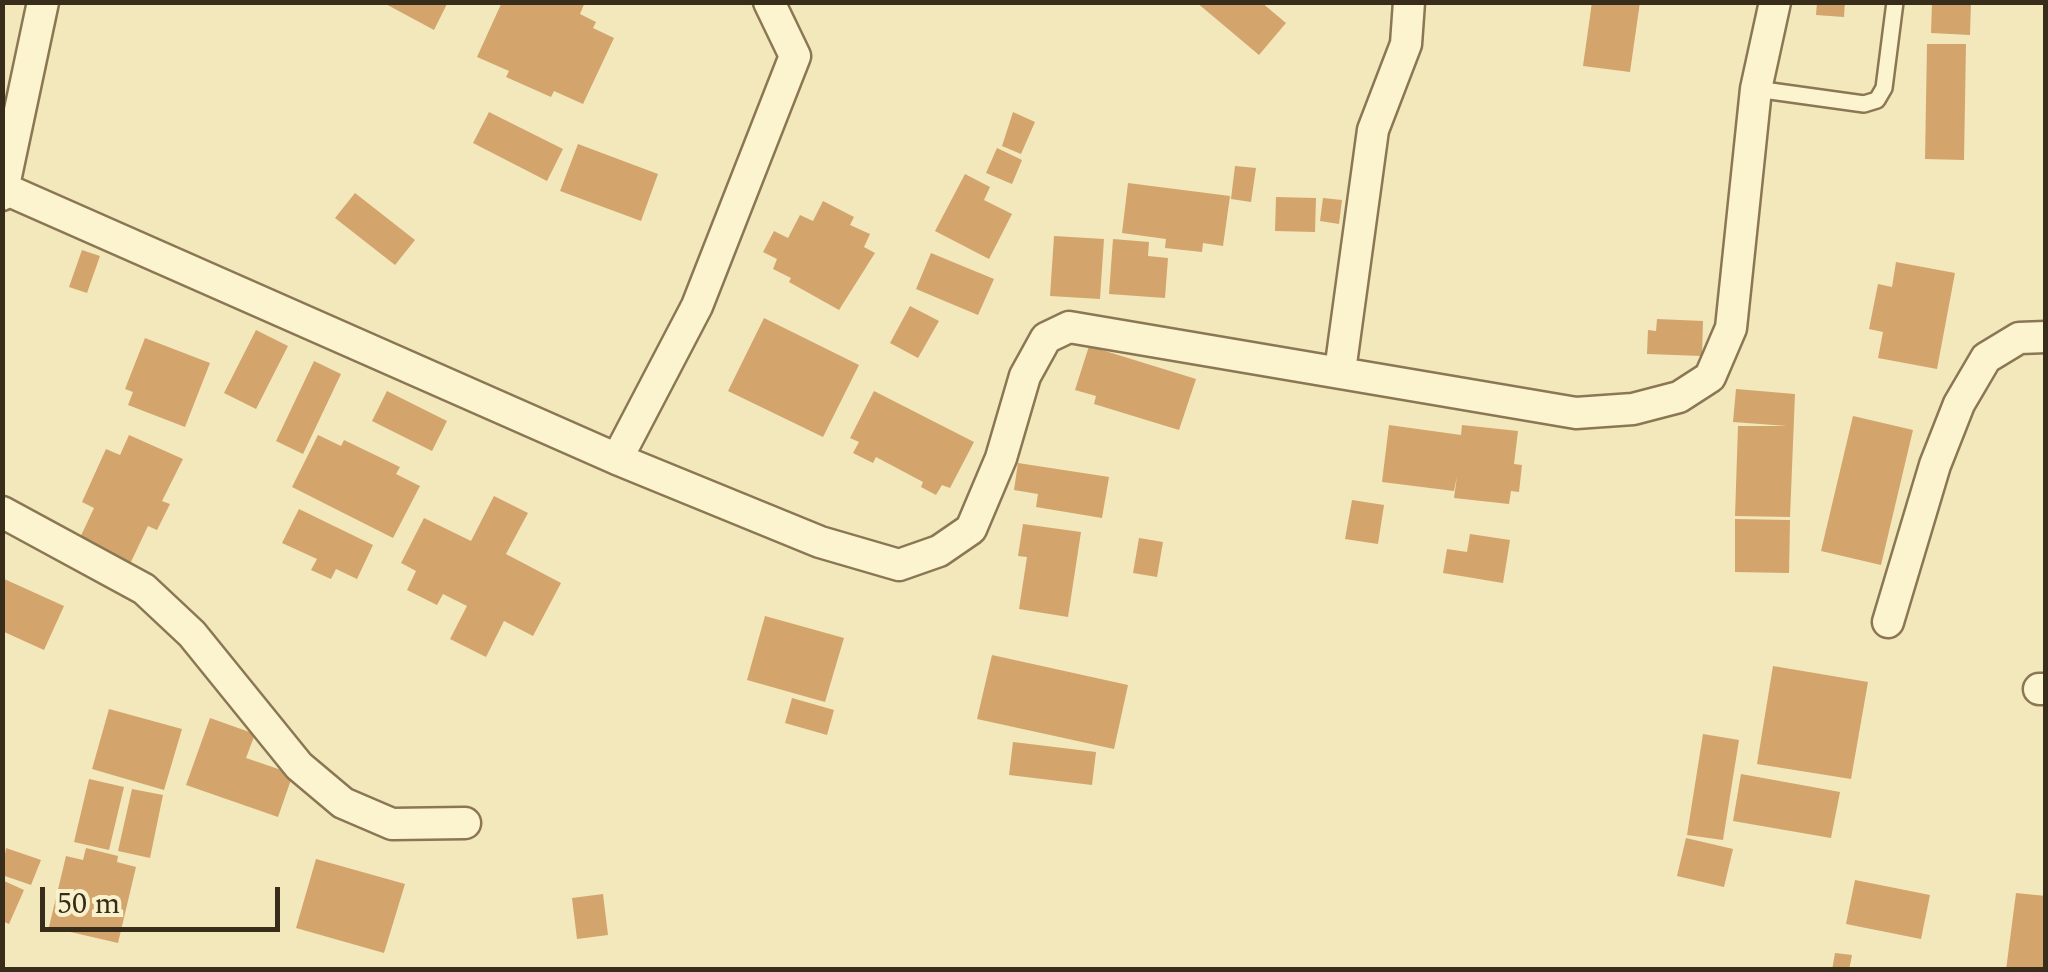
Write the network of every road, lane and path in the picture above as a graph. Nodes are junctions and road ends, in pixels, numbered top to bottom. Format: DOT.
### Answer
graph roads {
  1 [pos="43,2"];
  2 [pos="769,2"];
  3 [pos="1408,2"];
  4 [pos="1775,2"];
  5 [pos="1895,2"];
  6 [pos="1756,89"];
  7 [pos="4,192"];
  8 [pos="2046,337"];
  9 [pos="1340,371"];
  10 [pos="617,459"];
  11 [pos="2,512"];
  12 [pos="1888,622"];
  13 [pos="465,823"];
  1 -- 7 [label="street"];
  2 -- 10 [label="street"];
  3 -- 9 [label="street"];
  4 -- 6 [label="street"];
  5 -- 6 [label="lane"];
  6 -- 9 [label="street"];
  7 -- 10 [label="street"];
  8 -- 12 [label="street"];
  9 -- 10 [label="street"];
  11 -- 13 [label="street"];
}
